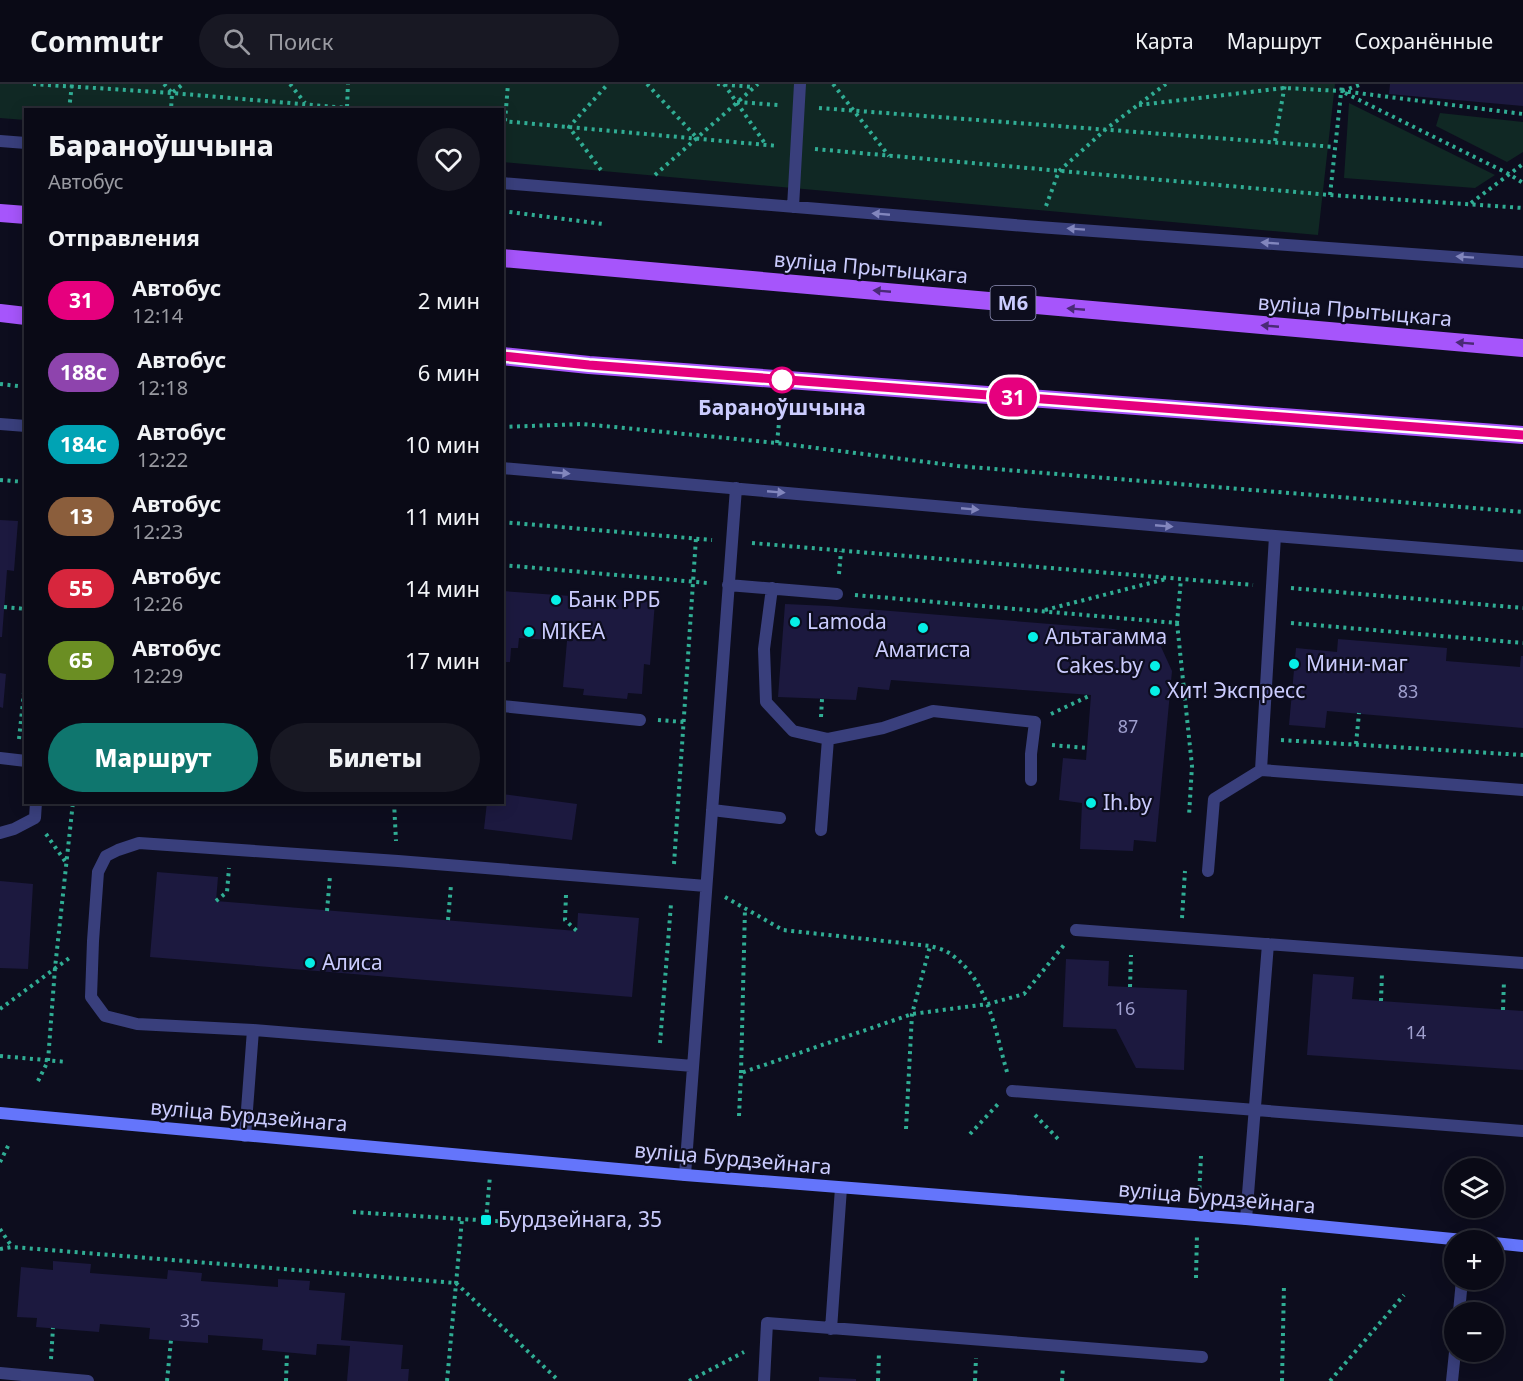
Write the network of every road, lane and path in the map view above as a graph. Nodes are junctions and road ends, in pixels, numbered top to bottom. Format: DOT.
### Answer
graph roads {
  1 [pos="33,84"];
  2 [pos="164,84"];
  3 [pos="183,84"];
  4 [pos="290,84"];
  5 [pos="348,84"];
  6 [pos="508,84"];
  7 [pos="609,84"];
  8 [pos="646,84"];
  9 [pos="717,84"];
  10 [pos="725,84"];
  11 [pos="800,84"];
  12 [pos="833,84"];
  13 [pos="1166,84"];
  14 [pos="1342,84"];
  15 [pos="1362,84"];
  16 [pos="71,86"];
  17 [pos="756,86"];
  18 [pos="1284,86"];
  19 [pos="1342,91"];
  20 [pos="172,93"];
  21 [pos="737,102"];
  22 [pos="306,104"];
  23 [pos="1139,105"];
  24 [pos="347,107"];
  25 [pos="799,107"];
  26 [pos="69,108"];
  27 [pos="171,108"];
  28 [pos="355,108"];
  29 [pos="854,111"];
  30 [pos="1523,114"];
  31 [pos="504,121"];
  32 [pos="569,127"];
  33 [pos="1106,129"];
  34 [pos="697,139"];
  35 [pos="0,141"];
  36 [pos="1275,141"];
  37 [pos="24,143"];
  38 [pos="766,145"];
  39 [pos="1335,147"];
  40 [pos="796,148"];
  41 [pos="889,156"];
  42 [pos="1523,164"];
  43 [pos="1059,171"];
  44 [pos="1509,174"];
  45 [pos="504,183"];
  46 [pos="1523,183"];
  47 [pos="618,192"];
  48 [pos="634,193"];
  49 [pos="1330,195"];
  50 [pos="1471,204"];
  51 [pos="793,207"];
  52 [pos="1523,208"];
  53 [pos="504,211"];
  54 [pos="0,213"];
  55 [pos="24,215"];
  56 [pos="603,224"];
  57 [pos="1038,227"];
  58 [pos="504,258"];
  59 [pos="1523,262"];
  60 [pos="0,314"];
  61 [pos="24,316"];
  62 [pos="1523,348"];
  63 [pos="504,356"];
  64 [pos="783,380"];
  65 [pos="0,384"];
  66 [pos="24,387"];
  67 [pos="0,424"];
  68 [pos="24,426"];
  69 [pos="504,427"];
  70 [pos="1523,435"];
  71 [pos="777,443"];
  72 [pos="504,468"];
  73 [pos="0,480"];
  74 [pos="24,482"];
  75 [pos="736,488"];
  76 [pos="1523,512"];
  77 [pos="504,522"];
  78 [pos="1275,536"];
  79 [pos="696,538"];
  80 [pos="731,541"];
  81 [pos="840,551"];
  82 [pos="1523,556"];
  83 [pos="504,565"];
  84 [pos="1169,578"];
  85 [pos="1181,579"];
  86 [pos="693,582"];
  87 [pos="728,585"];
  88 [pos="1272,587"];
  89 [pos="772,588"];
  90 [pos="837,594"];
  91 [pos="4,607"];
  92 [pos="1523,608"];
  93 [pos="24,609"];
  94 [pos="1041,611"];
  95 [pos="1270,622"];
  96 [pos="1177,623"];
  97 [pos="1523,643"];
  98 [pos="24,693"];
  99 [pos="1091,695"];
  100 [pos="504,706"];
  101 [pos="1359,713"];
  102 [pos="640,720"];
  103 [pos="1035,722"];
  104 [pos="10,738"];
  105 [pos="828,739"];
  106 [pos="1263,739"];
  107 [pos="1033,743"];
  108 [pos="1356,744"];
  109 [pos="1087,748"];
  110 [pos="1523,755"];
  111 [pos="0,758"];
  112 [pos="24,761"];
  113 [pos="1261,770"];
  114 [pos="1031,780"];
  115 [pos="1523,790"];
  116 [pos="36,804"];
  117 [pos="74,804"];
  118 [pos="394,804"];
  119 [pos="712,810"];
  120 [pos="35,818"];
  121 [pos="780,818"];
  122 [pos="1189,819"];
  123 [pos="821,830"];
  124 [pos="0,833"];
  125 [pos="230,849"];
  126 [pos="332,856"];
  127 [pos="398,861"];
  128 [pos="67,865"];
  129 [pos="453,866"];
  130 [pos="1186,870"];
  131 [pos="1208,871"];
  132 [pos="568,875"];
  133 [pos="673,884"];
  134 [pos="706,886"];
  135 [pos="216,902"];
  136 [pos="745,908"];
  137 [pos="1182,910"];
  138 [pos="327,911"];
  139 [pos="448,920"];
  140 [pos="1076,930"];
  141 [pos="577,931"];
  142 [pos="1132,934"];
  143 [pos="93,941"];
  144 [pos="1268,944"];
  145 [pos="930,946"];
  146 [pos="1383,952"];
  147 [pos="1506,962"];
  148 [pos="1523,963"];
  149 [pos="55,968"];
  150 [pos="1130,987"];
  151 [pos="1381,1001"];
  152 [pos="988,1004"];
  153 [pos="0,1009"];
  154 [pos="1503,1010"];
  155 [pos="912,1014"];
  156 [pos="253,1030"];
  157 [pos="0,1056"];
  158 [pos="48,1061"];
  159 [pos="67,1062"];
  160 [pos="659,1062"];
  161 [pos="693,1066"];
  162 [pos="741,1072"];
  163 [pos="38,1081"];
  164 [pos="1012,1090"];
  165 [pos="1255,1110"];
  166 [pos="0,1113"];
  167 [pos="739,1116"];
  168 [pos="906,1129"];
  169 [pos="1523,1131"];
  170 [pos="970,1134"];
  171 [pos="244,1136"];
  172 [pos="10,1142"];
  173 [pos="1061,1142"];
  174 [pos="492,1158"];
  175 [pos="0,1162"];
  176 [pos="685,1175"];
  177 [pos="840,1188"];
  178 [pos="353,1212"];
  179 [pos="462,1219"];
  180 [pos="1246,1219"];
  181 [pos="486,1220"];
  182 [pos="509,1222"];
  183 [pos="0,1229"];
  184 [pos="1444,1238"];
  185 [pos="1504,1244"];
  186 [pos="1523,1246"];
  187 [pos="12,1247"];
  188 [pos="0,1249"];
  189 [pos="456,1283"];
  190 [pos="1284,1284"];
  191 [pos="1404,1295"];
  192 [pos="53,1328"];
  193 [pos="831,1329"];
  194 [pos="881,1332"];
  195 [pos="171,1340"];
  196 [pos="766,1341"];
  197 [pos="287,1352"];
  198 [pos="1202,1357"];
  199 [pos="1454,1362"];
  200 [pos="0,1373"];
  201 [pos="50,1377"];
  202 [pos="88,1381"];
  203 [pos="167,1381"];
  204 [pos="286,1381"];
  205 [pos="447,1381"];
  206 [pos="559,1381"];
  207 [pos="689,1381"];
  208 [pos="764,1381"];
  209 [pos="878,1381"];
  210 [pos="1282,1381"];
  211 [pos="1330,1381"];
  212 [pos="1452,1381"];
  1 -- 16 [label="path"];
  2 -- 20 [label="path"];
  3 -- 20 [label="path"];
  4 -- 22 [label="path"];
  5 -- 24 [label="path"];
  6 -- 31 [label="path"];
  7 -- 32 [label="path"];
  8 -- 34 [label="path"];
  9 -- 10 [label="path"];
  10 -- 17 [label="path"];
  10 -- 21 [label="path"];
  11 -- 25 [label="lane"];
  12 -- 29 [label="path"];
  13 -- 23 [label="path"];
  14 -- 19 [label="path"];
  15 -- 19 [label="path"];
  16 -- 20 [label="path"];
  16 -- 26 [label="path"];
  17 -- 21 [label="path"];
  18 -- 19 [label="path"];
  18 -- 23 [label="path"];
  18 -- 36 [label="path"];
  19 -- 30 [label="path"];
  19 -- 39 [label="path"];
  19 -- 44 [label="path"];
  20 -- 22 [label="path"];
  20 -- 27 [label="path"];
  21 -- 25 [label="path"];
  21 -- 34 [label="path"];
  21 -- 38 [label="path"];
  22 -- 24 [label="path"];
  23 -- 33 [label="path"];
  24 -- 28 [label="path"];
  25 -- 29 [label="path"];
  25 -- 40 [label="lane"];
  29 -- 33 [label="path"];
  29 -- 41 [label="path"];
  31 -- 32 [label="path"];
  32 -- 34 [label="path"];
  32 -- 47 [label="path"];
  33 -- 36 [label="path"];
  33 -- 43 [label="path"];
  34 -- 38 [label="path"];
  34 -- 48 [label="path"];
  35 -- 37 [label="lane"];
  36 -- 39 [label="path"];
  38 -- 40 [label="path"];
  39 -- 49 [label="path"];
  40 -- 41 [label="path"];
  40 -- 51 [label="lane"];
  41 -- 43 [label="path"];
  42 -- 44 [label="path"];
  43 -- 49 [label="path"];
  43 -- 57 [label="path"];
  44 -- 46 [label="path"];
  44 -- 50 [label="path"];
  45 -- 47 [label="lane"];
  47 -- 48 [label="lane"];
  48 -- 51 [label="lane"];
  49 -- 50 [label="path"];
  50 -- 52 [label="path"];
  57 -- 51 [label="lane, one-way"];
  53 -- 56 [label="path"];
  54 -- 55 [label="main road"];
  59 -- 57 [label="lane, one-way"];
  62 -- 58 [label="main road, вуліца Прытыцкага / М6, one-way"];
  60 -- 61 [label="main road"];
  63 -- 64 [label="main road"];
  64 -- 70 [label="main road"];
  64 -- 71 [label="path"];
  65 -- 66 [label="path"];
  67 -- 68 [label="lane"];
  69 -- 71 [label="path"];
  71 -- 76 [label="path"];
  72 -- 75 [label="lane, one-way"];
  73 -- 74 [label="path"];
  75 -- 78 [label="lane, one-way"];
  75 -- 80 [label="lane"];
  77 -- 79 [label="path"];
  78 -- 82 [label="lane"];
  78 -- 88 [label="lane"];
  79 -- 80 [label="path"];
  79 -- 86 [label="path"];
  80 -- 81 [label="path"];
  80 -- 87 [label="lane"];
  81 -- 84 [label="path"];
  81 -- 90 [label="path"];
  83 -- 86 [label="path"];
  84 -- 85 [label="path"];
  84 -- 94 [label="path"];
  85 -- 88 [label="path"];
  85 -- 96 [label="path"];
  86 -- 87 [label="path"];
  86 -- 133 [label="path"];
  87 -- 89 [label="lane"];
  87 -- 119 [label="lane"];
  88 -- 92 [label="path"];
  88 -- 95 [label="lane"];
  89 -- 90 [label="lane"];
  89 -- 105 [label="lane"];
  90 -- 94 [label="path"];
  91 -- 93 [label="path"];
  94 -- 96 [label="path"];
  95 -- 97 [label="path"];
  95 -- 106 [label="lane"];
  96 -- 122 [label="path"];
  98 -- 104 [label="path"];
  99 -- 103 [label="path"];
  100 -- 102 [label="lane"];
  101 -- 108 [label="path"];
  103 -- 105 [label="lane"];
  103 -- 107 [label="lane"];
  105 -- 123 [label="lane"];
  106 -- 108 [label="path"];
  106 -- 113 [label="lane"];
  107 -- 109 [label="path"];
  107 -- 114 [label="lane"];
  108 -- 110 [label="path"];
  111 -- 112 [label="lane"];
  113 -- 115 [label="lane"];
  113 -- 131 [label="lane"];
  116 -- 120 [label="lane"];
  117 -- 128 [label="path"];
  118 -- 127 [label="path"];
  119 -- 121 [label="lane"];
  119 -- 134 [label="lane"];
  120 -- 124 [label="lane"];
  120 -- 128 [label="path"];
  125 -- 126 [label="lane"];
  125 -- 135 [label="path"];
  125 -- 143 [label="lane"];
  126 -- 127 [label="lane"];
  126 -- 138 [label="path"];
  127 -- 129 [label="lane"];
  128 -- 149 [label="path"];
  129 -- 132 [label="lane"];
  129 -- 139 [label="path"];
  130 -- 137 [label="path"];
  132 -- 133 [label="lane"];
  132 -- 141 [label="path"];
  133 -- 134 [label="lane"];
  133 -- 160 [label="path"];
  134 -- 136 [label="path"];
  134 -- 161 [label="lane"];
  136 -- 145 [label="path"];
  136 -- 162 [label="path"];
  140 -- 142 [label="lane"];
  140 -- 152 [label="path"];
  142 -- 144 [label="lane"];
  142 -- 150 [label="path"];
  143 -- 149 [label="path"];
  143 -- 156 [label="lane"];
  144 -- 146 [label="lane"];
  144 -- 165 [label="lane"];
  145 -- 152 [label="path"];
  145 -- 155 [label="path"];
  146 -- 147 [label="lane"];
  146 -- 151 [label="path"];
  147 -- 148 [label="lane"];
  147 -- 154 [label="path"];
  149 -- 153 [label="path"];
  149 -- 158 [label="path"];
  152 -- 155 [label="path"];
  152 -- 164 [label="path"];
  155 -- 162 [label="path"];
  155 -- 168 [label="path"];
  156 -- 160 [label="lane"];
  156 -- 171 [label="lane"];
  157 -- 158 [label="path"];
  158 -- 159 [label="path"];
  158 -- 163 [label="path"];
  160 -- 161 [label="lane"];
  161 -- 176 [label="lane"];
  162 -- 167 [label="path"];
  164 -- 165 [label="lane"];
  164 -- 170 [label="path"];
  164 -- 173 [label="path"];
  165 -- 169 [label="lane"];
  165 -- 180 [label="lane"];
  166 -- 171 [label="street, вуліца Бурдзейнага"];
  171 -- 174 [label="street, вуліца Бурдзейнага"];
  172 -- 175 [label="path"];
  174 -- 176 [label="street, вуліца Бурдзейнага"];
  174 -- 181 [label="path"];
  176 -- 177 [label="street, вуліца Бурдзейнага"];
  177 -- 180 [label="street, вуліца Бурдзейнага"];
  177 -- 193 [label="lane"];
  178 -- 179 [label="path"];
  179 -- 181 [label="path"];
  179 -- 189 [label="path"];
  180 -- 184 [label="street, вуліца Бурдзейнага"];
  181 -- 182 [label="path"];
  183 -- 187 [label="path"];
  185 -- 186 [label="street"];
  187 -- 188 [label="path"];
  187 -- 189 [label="path"];
  189 -- 205 [label="path"];
  189 -- 206 [label="path"];
  190 -- 210 [label="path"];
  191 -- 211 [label="path"];
  192 -- 201 [label="path"];
  193 -- 194 [label="lane"];
  193 -- 196 [label="lane"];
  194 -- 198 [label="lane"];
  194 -- 209 [label="path"];
  195 -- 203 [label="path"];
  196 -- 207 [label="path"];
  196 -- 208 [label="lane"];
  197 -- 204 [label="path"];
  199 -- 212 [label="lane"];
  200 -- 201 [label="lane"];
  201 -- 202 [label="lane"];
}
